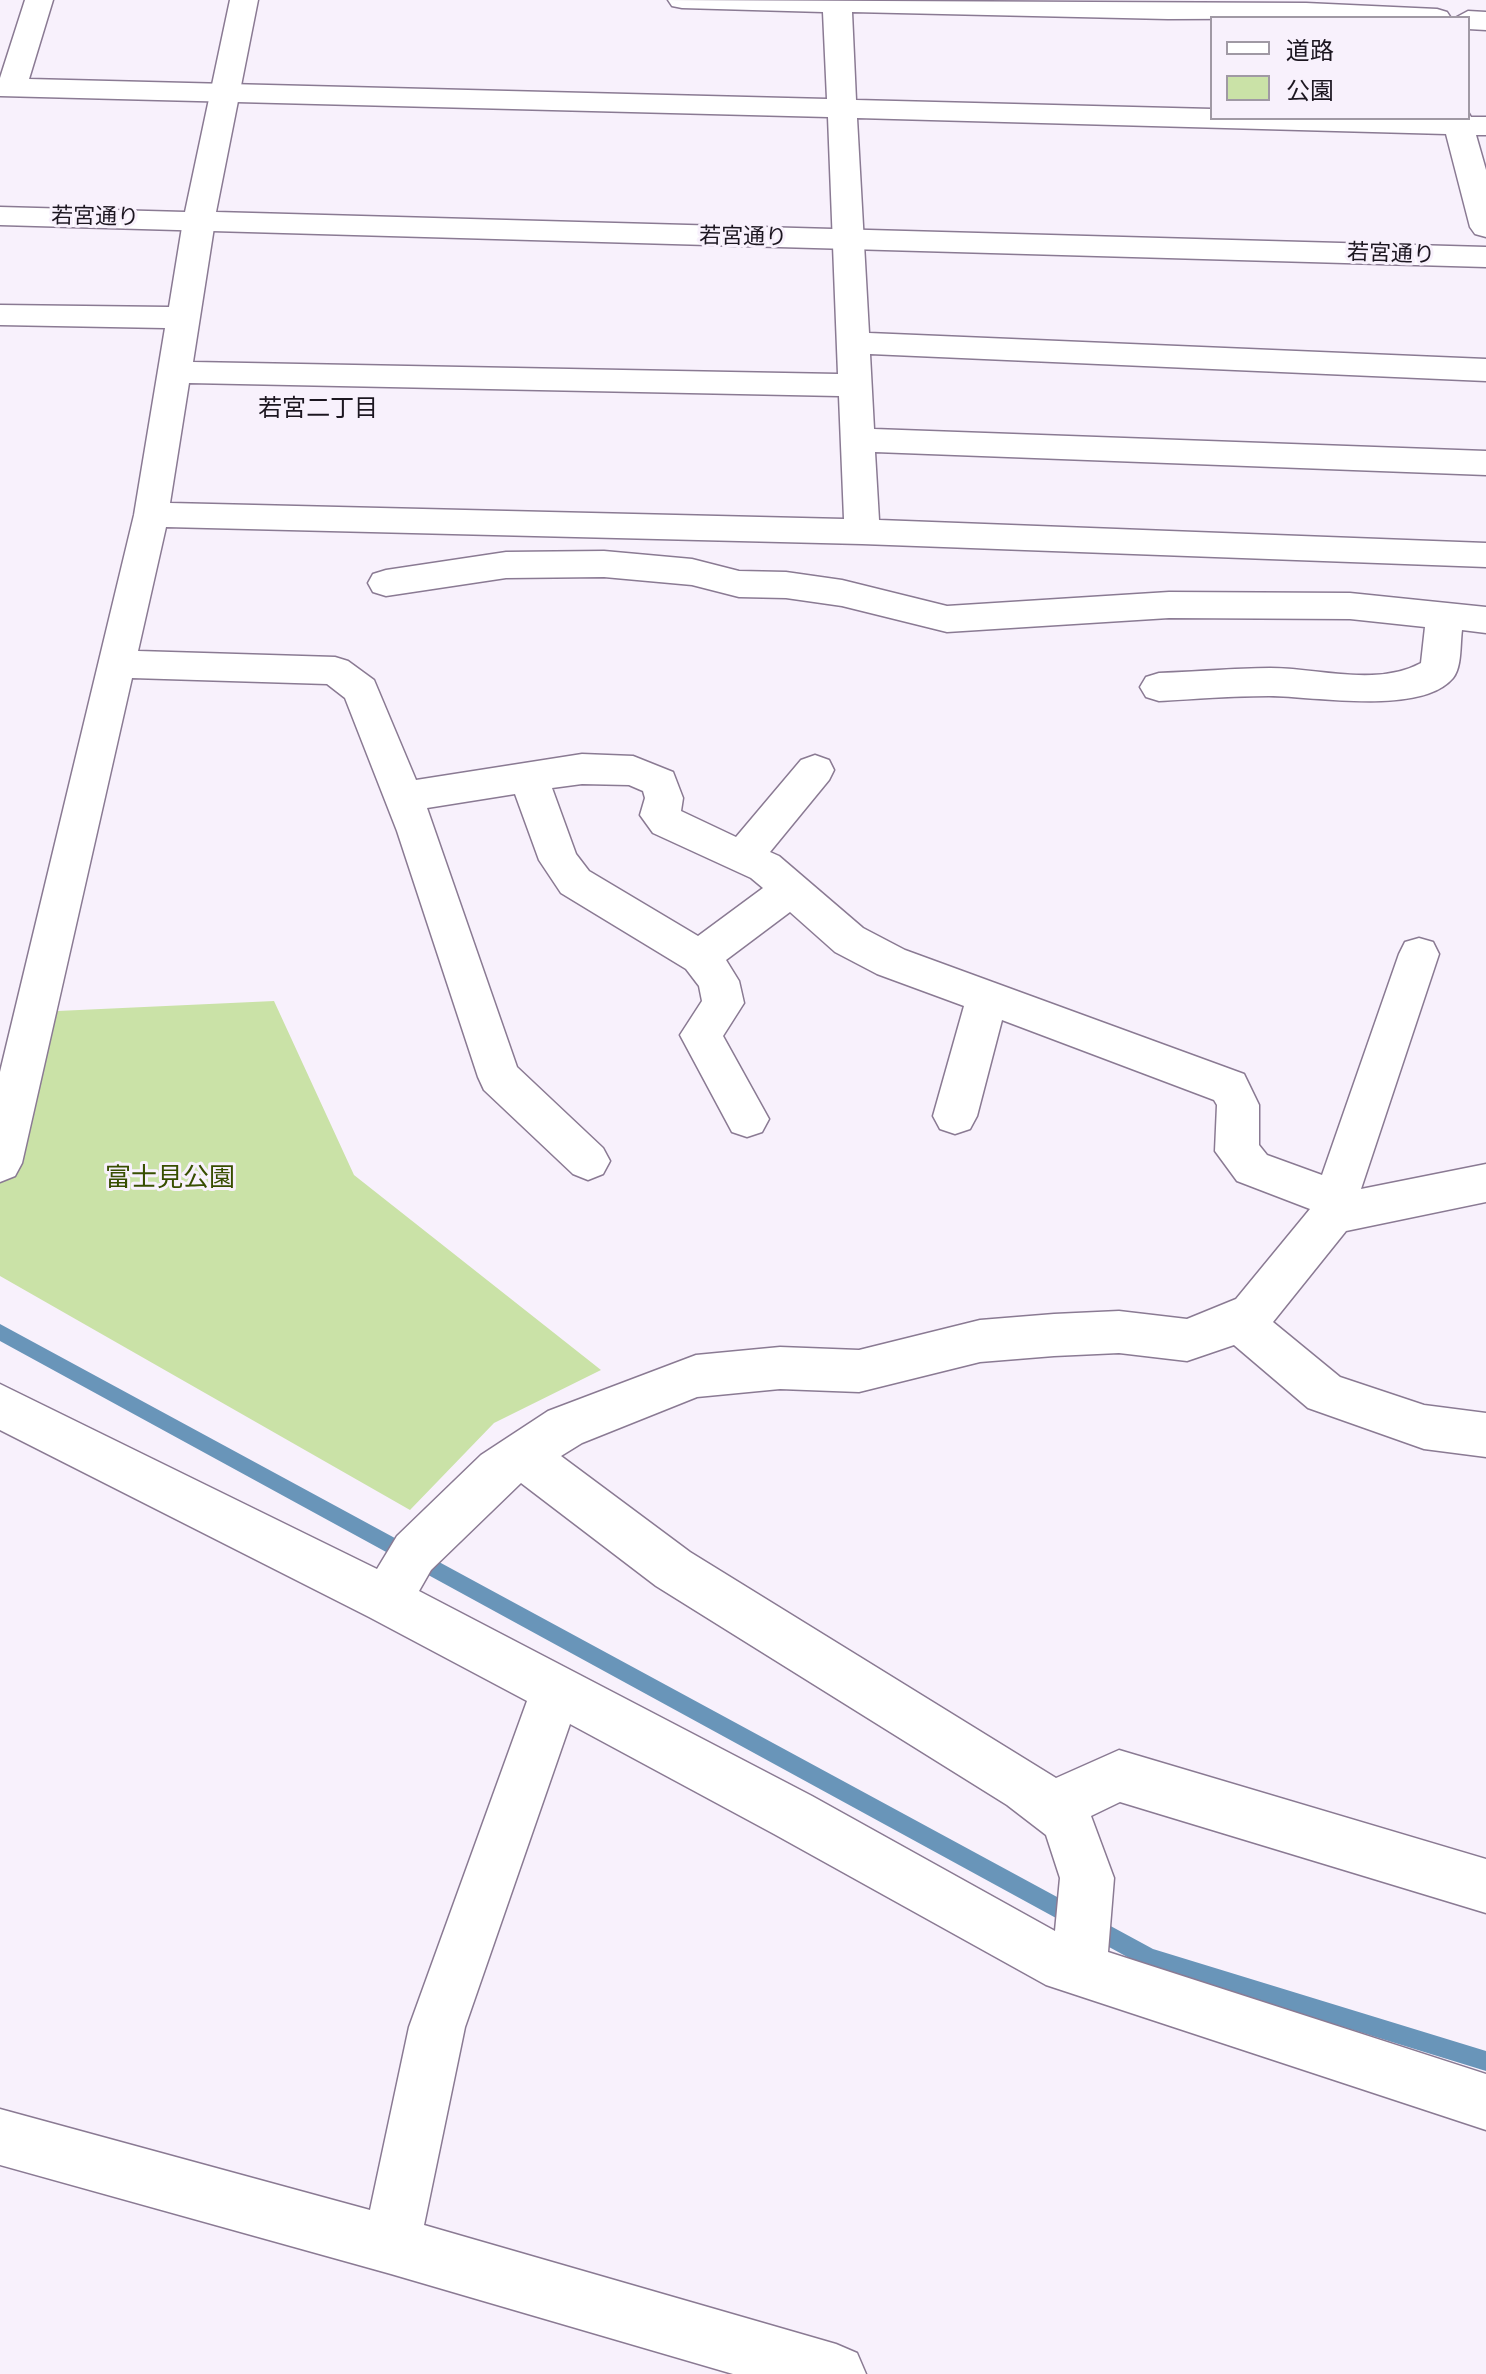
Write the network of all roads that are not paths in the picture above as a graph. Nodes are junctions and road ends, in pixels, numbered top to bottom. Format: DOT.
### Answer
graph roads {
  1 [pos="39,0"];
  2 [pos="244,0"];
  3 [pos="682,0"];
  4 [pos="837,2"];
  5 [pos="1208,6"];
  6 [pos="1395,16"];
  7 [pos="6,87"];
  8 [pos="225,91"];
  9 [pos="842,108"];
  10 [pos="1210,118"];
  11 [pos="1316,120"];
  12 [pos="1467,123"];
  13 [pos="0,216"];
  14 [pos="199,221"];
  15 [pos="1486,227"];
  16 [pos="848,240"];
  17 [pos="1486,257"];
  18 [pos="0,315"];
  19 [pos="184,318"];
  20 [pos="853,343"];
  21 [pos="1486,370"];
  22 [pos="174,372"];
  23 [pos="855,385"];
  24 [pos="857,440"];
  25 [pos="1486,463"];
  26 [pos="151,515"];
  27 [pos="862,532"];
  28 [pos="1486,555"];
  29 [pos="386,583"];
  30 [pos="1445,614"];
  31 [pos="1486,620"];
  32 [pos="118,664"];
  33 [pos="1159,687"];
  34 [pos="815,770"];
  35 [pos="528,777"];
  36 [pos="403,797"];
  37 [pos="743,856"];
  38 [pos="791,889"];
  39 [pos="1419,954"];
  40 [pos="700,957"];
  41 [pos="987,998"];
  42 [pos="955,1116"];
  43 [pos="747,1119"];
  44 [pos="588,1161"];
  45 [pos="0,1163"];
  46 [pos="1486,1183"];
  47 [pos="1332,1207"];
  48 [pos="1239,1321"];
  49 [pos="0,1406"];
  50 [pos="1486,1435"];
  51 [pos="522,1455"];
  52 [pos="387,1600"];
  53 [pos="556,1690"];
  54 [pos="1052,1807"];
  55 [pos="1486,1886"];
  56 [pos="1079,1970"];
  57 [pos="1486,2102"];
  58 [pos="0,2137"];
  59 [pos="391,2245"];
  60 [pos="836,2374"];
  1 -- 7 [label="street"];
  2 -- 8 [label="street"];
  3 -- 4 [label="street"];
  4 -- 5 [label="street"];
  4 -- 9 [label="street"];
  5 -- 6 [label="street"];
  7 -- 8 [label="street"];
  8 -- 9 [label="street"];
  8 -- 14 [label="street"];
  9 -- 10 [label="street"];
  9 -- 16 [label="street"];
  11 -- 12 [label="street"];
  12 -- 15 [label="street"];
  13 -- 14 [label="street, 若宮通り"];
  14 -- 16 [label="street, 若宮通り"];
  14 -- 19 [label="street"];
  16 -- 17 [label="street, 若宮通り"];
  16 -- 20 [label="street"];
  18 -- 19 [label="street"];
  19 -- 22 [label="street"];
  20 -- 21 [label="street"];
  20 -- 23 [label="street"];
  22 -- 23 [label="street"];
  22 -- 26 [label="street"];
  23 -- 24 [label="street"];
  24 -- 25 [label="street"];
  24 -- 27 [label="street"];
  26 -- 27 [label="street"];
  26 -- 32 [label="street"];
  27 -- 28 [label="street"];
  29 -- 30 [label="street"];
  30 -- 31 [label="street"];
  30 -- 33 [label="street"];
  32 -- 36 [label="street"];
  32 -- 45 [label="street"];
  34 -- 37 [label="street"];
  35 -- 36 [label="street"];
  35 -- 37 [label="street"];
  35 -- 40 [label="street"];
  36 -- 44 [label="street"];
  37 -- 38 [label="street"];
  38 -- 40 [label="street"];
  38 -- 41 [label="street"];
  39 -- 47 [label="street"];
  40 -- 43 [label="street"];
  41 -- 42 [label="street"];
  41 -- 47 [label="street"];
  46 -- 47 [label="street"];
  47 -- 48 [label="street"];
  48 -- 50 [label="street"];
  48 -- 51 [label="street"];
  49 -- 52 [label="street"];
  51 -- 52 [label="street"];
  51 -- 54 [label="street"];
  52 -- 53 [label="street"];
  53 -- 56 [label="street"];
  53 -- 59 [label="street"];
  54 -- 55 [label="street"];
  54 -- 56 [label="street"];
  56 -- 57 [label="street"];
  58 -- 59 [label="street"];
  59 -- 60 [label="street"];
}
